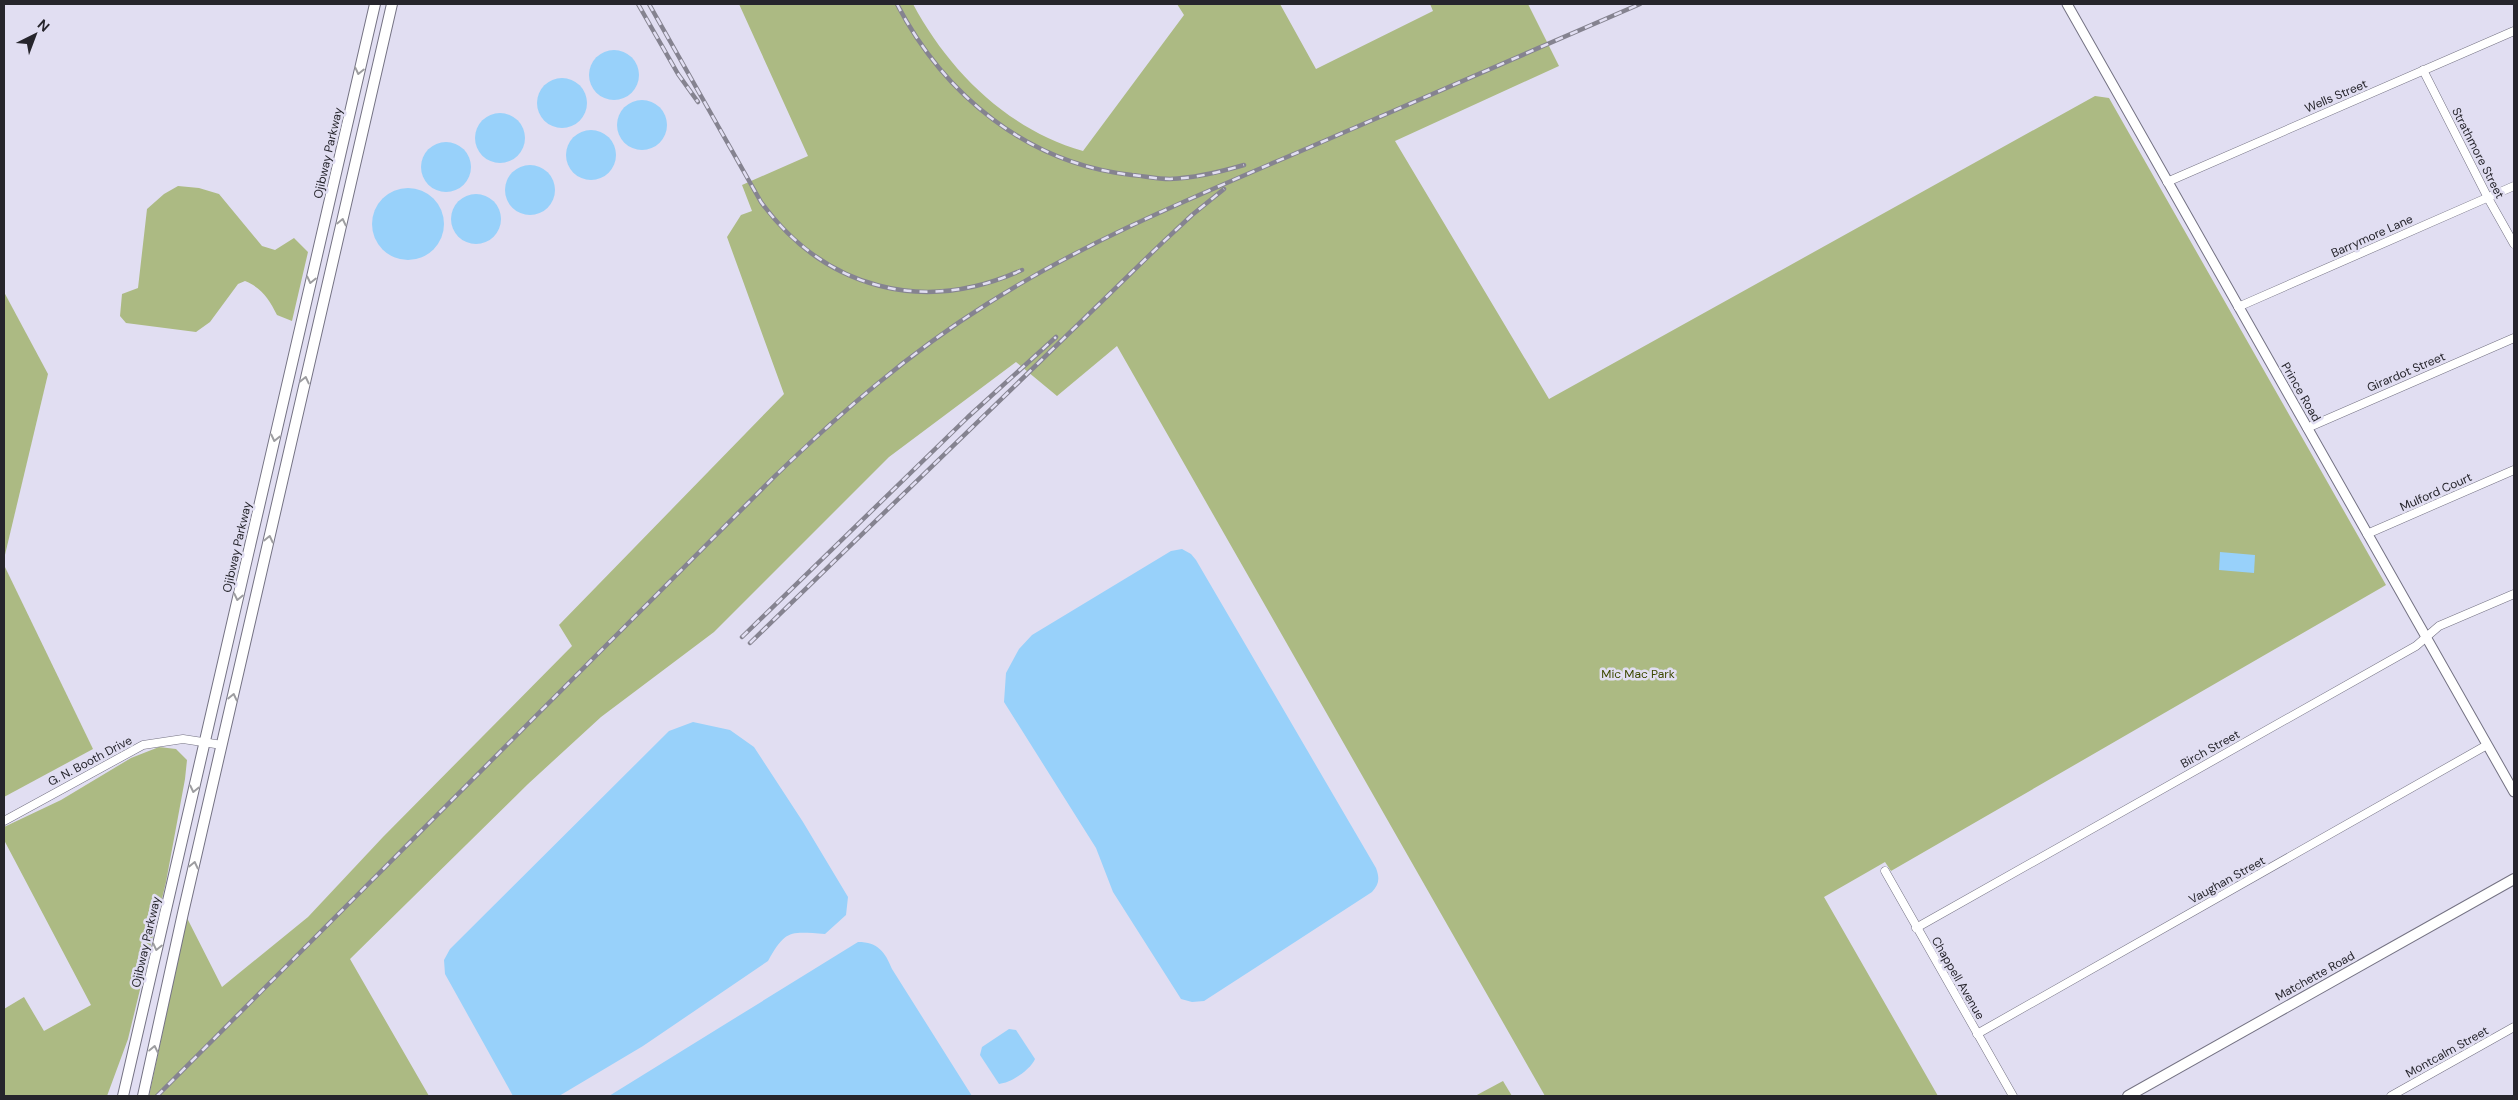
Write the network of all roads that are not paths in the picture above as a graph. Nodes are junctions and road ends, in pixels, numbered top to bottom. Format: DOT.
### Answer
graph roads {
  1 [pos="375,4"];
  2 [pos="392,4"];
  3 [pos="2067,4"];
  4 [pos="2514,30"];
  5 [pos="2423,70"];
  6 [pos="2167,182"];
  7 [pos="2514,186"];
  8 [pos="2488,198"];
  9 [pos="2514,244"];
  10 [pos="2238,307"];
  11 [pos="2514,338"];
  12 [pos="2307,428"];
  13 [pos="2514,470"];
  14 [pos="2367,534"];
  15 [pos="2514,594"];
  16 [pos="2426,637"];
  17 [pos="205,741"];
  18 [pos="222,745"];
  19 [pos="2487,745"];
  20 [pos="2514,792"];
  21 [pos="4,821"];
  22 [pos="1885,870"];
  23 [pos="2514,878"];
  24 [pos="1916,928"];
  25 [pos="2514,1027"];
  26 [pos="1977,1034"];
  27 [pos="123,1096"];
  28 [pos="143,1096"];
  29 [pos="2013,1096"];
  30 [pos="2128,1096"];
  31 [pos="2391,1096"];
  1 -- 17 [label="main road, Ojibway Parkway, one-way"];
  18 -- 2 [label="main road, one-way"];
  3 -- 6 [label="street, Prince Road"];
  4 -- 5 [label="street, Wells Street"];
  5 -- 6 [label="street, Wells Street"];
  5 -- 8 [label="street, Strathmore Street"];
  6 -- 10 [label="street, Prince Road"];
  7 -- 8 [label="street, Barrymore Lane"];
  8 -- 9 [label="street, Strathmore Street"];
  8 -- 10 [label="street, Barrymore Lane"];
  10 -- 12 [label="street, Prince Road"];
  11 -- 12 [label="street, Girardot Street"];
  12 -- 14 [label="street, Prince Road"];
  13 -- 14 [label="street, Mulford Court"];
  14 -- 16 [label="street, Prince Road"];
  15 -- 16 [label="street, Birch Street"];
  16 -- 19 [label="street, Prince Road"];
  16 -- 24 [label="street, Birch Street"];
  17 -- 18 [label="street, G. N. Booth Drive"];
  17 -- 21 [label="street, G. N. Booth Drive"];
  17 -- 27 [label="main road, Ojibway Parkway, one-way"];
  28 -- 18 [label="main road, one-way"];
  19 -- 20 [label="street, Prince Road"];
  19 -- 26 [label="street, Vaughan Street"];
  22 -- 24 [label="street, Chappell Avenue"];
  23 -- 30 [label="main road, Matchette Road"];
  24 -- 26 [label="street, Chappell Avenue"];
  25 -- 31 [label="street, Montcalm Street"];
  26 -- 29 [label="street, Chappell Avenue"];
}
